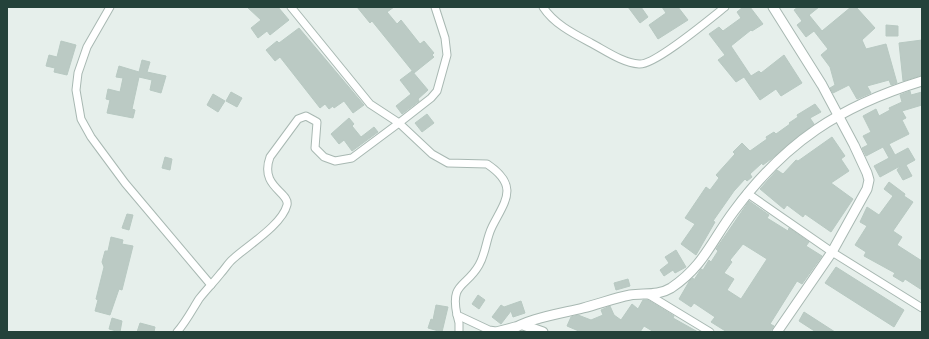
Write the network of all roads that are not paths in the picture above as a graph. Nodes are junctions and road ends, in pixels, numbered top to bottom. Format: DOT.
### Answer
graph roads {
  1 [pos="110,7"];
  2 [pos="290,7"];
  3 [pos="435,7"];
  4 [pos="543,7"];
  5 [pos="725,7"];
  6 [pos="773,7"];
  7 [pos="922,81"];
  8 [pos="839,116"];
  9 [pos="399,123"];
  10 [pos="747,193"];
  11 [pos="832,252"];
  12 [pos="211,285"];
  13 [pos="649,295"];
  14 [pos="922,308"];
  15 [pos="457,315"];
  16 [pos="516,328"];
  17 [pos="177,332"];
  18 [pos="459,332"];
  19 [pos="544,332"];
  20 [pos="710,332"];
  21 [pos="777,332"];
  1 -- 12 [label="street"];
  2 -- 9 [label="street"];
  3 -- 9 [label="street"];
  4 -- 5 [label="street"];
  6 -- 8 [label="street"];
  7 -- 8 [label="street"];
  8 -- 10 [label="street"];
  8 -- 11 [label="street"];
  9 -- 12 [label="street"];
  9 -- 15 [label="street"];
  10 -- 11 [label="street"];
  10 -- 13 [label="street"];
  11 -- 14 [label="street"];
  11 -- 21 [label="street"];
  12 -- 17 [label="street"];
  13 -- 16 [label="street"];
  13 -- 20 [label="street"];
  15 -- 16 [label="street"];
  15 -- 18 [label="street"];
  16 -- 19 [label="street"];
}
